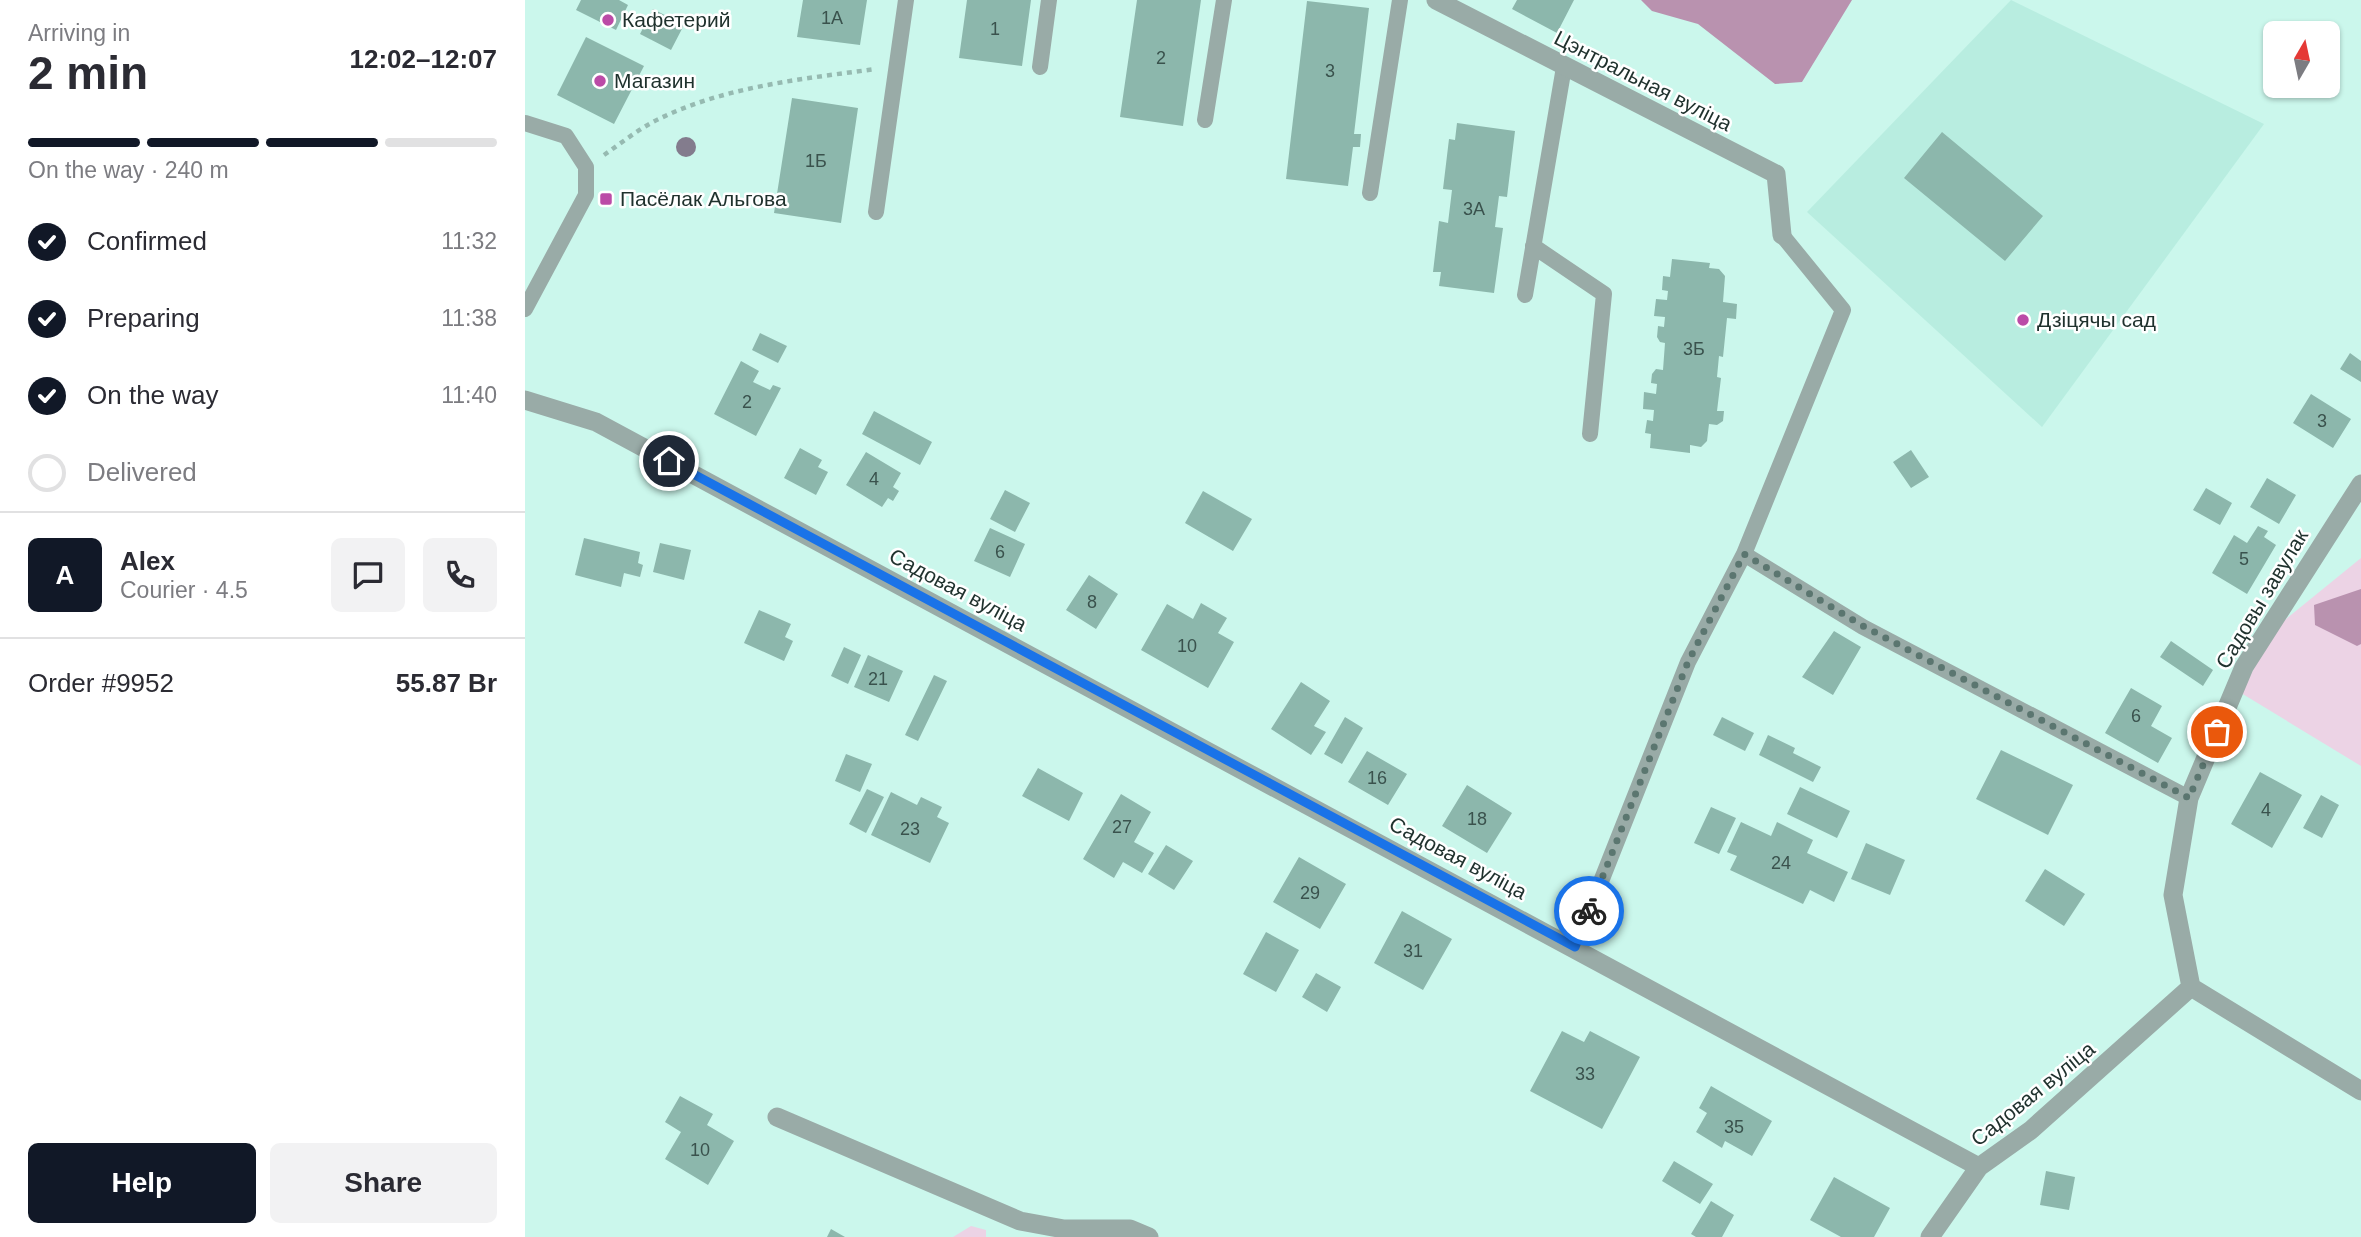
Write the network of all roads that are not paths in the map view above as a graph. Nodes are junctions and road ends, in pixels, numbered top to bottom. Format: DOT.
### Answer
graph roads {
  1 [pos="906,0"];
  2 [pos="1049,0"];
  3 [pos="1224,0"];
  4 [pos="1400,0"];
  5 [pos="1436,0"];
  6 [pos="1041,66"];
  7 [pos="1564,67"];
  8 [pos="1205,120"];
  9 [pos="525,123"];
  10 [pos="1370,193"];
  11 [pos="876,212"];
  12 [pos="1782,235"];
  13 [pos="1533,246"];
  14 [pos="1525,295"];
  15 [pos="525,309"];
  16 [pos="525,400"];
  17 [pos="1590,434"];
  18 [pos="2361,484"];
  19 [pos="1744,554"];
  20 [pos="2189,798"];
  21 [pos="1575,947"];
  22 [pos="2192,987"];
  23 [pos="2361,1091"];
  24 [pos="777,1117"];
  25 [pos="1979,1167"];
  26 [pos="1061,1233"];
  27 [pos="1150,1237"];
  28 [pos="1930,1237"];
  1 -- 11 [label="lane"];
  2 -- 6 [label="lane"];
  3 -- 8 [label="lane"];
  4 -- 10 [label="lane"];
  5 -- 7 [label="street, Цэнтральная вуліца"];
  7 -- 12 [label="street, Цэнтральная вуліца"];
  7 -- 13 [label="lane"];
  9 -- 15 [label="lane"];
  12 -- 19 [label="lane"];
  13 -- 14 [label="lane"];
  13 -- 17 [label="lane"];
  16 -- 21 [label="street, Садовая вуліца"];
  18 -- 20 [label="street, Садовы завулак"];
  19 -- 20 [label="lane"];
  19 -- 21 [label="lane"];
  20 -- 22 [label="street, Садовы завулак"];
  21 -- 25 [label="street, Садовая вуліца"];
  22 -- 23 [label="street"];
  22 -- 25 [label="street, Садовая вуліца"];
  24 -- 26 [label="street"];
  25 -- 28 [label="street"];
  26 -- 27 [label="street"];
}
